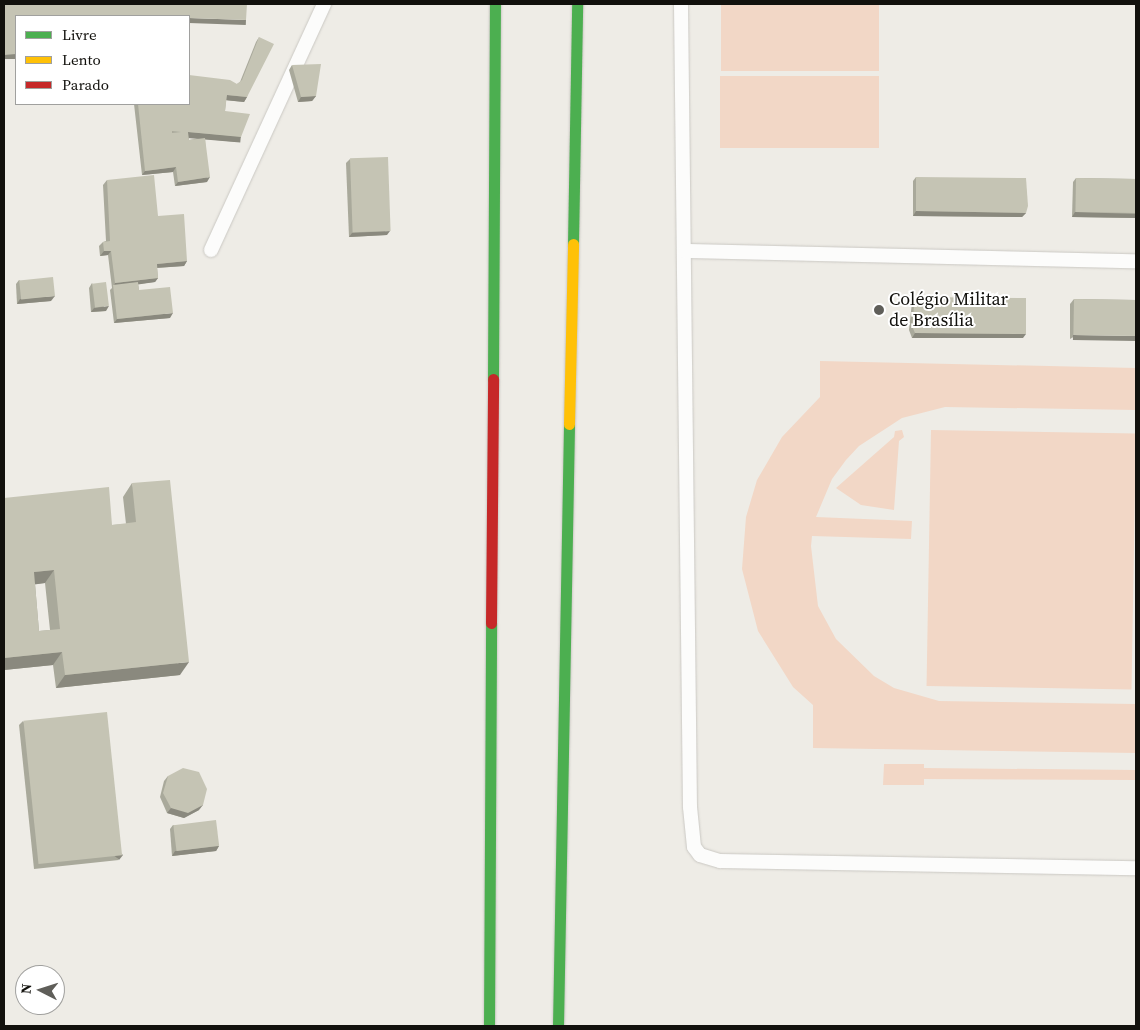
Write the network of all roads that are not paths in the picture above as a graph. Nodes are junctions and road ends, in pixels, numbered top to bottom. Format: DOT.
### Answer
graph roads {
  1 [pos="324,4"];
  2 [pos="495,4"];
  3 [pos="577,4"];
  4 [pos="681,4"];
  5 [pos="211,250"];
  6 [pos="684,251"];
  7 [pos="1136,261"];
  8 [pos="1136,868"];
  9 [pos="489,1026"];
  10 [pos="558,1026"];
  1 -- 5 [label="lane"];
  2 -- 9 [label="street"];
  3 -- 10 [label="street"];
  4 -- 6 [label="lane"];
  6 -- 7 [label="lane"];
  6 -- 8 [label="lane"];
}
